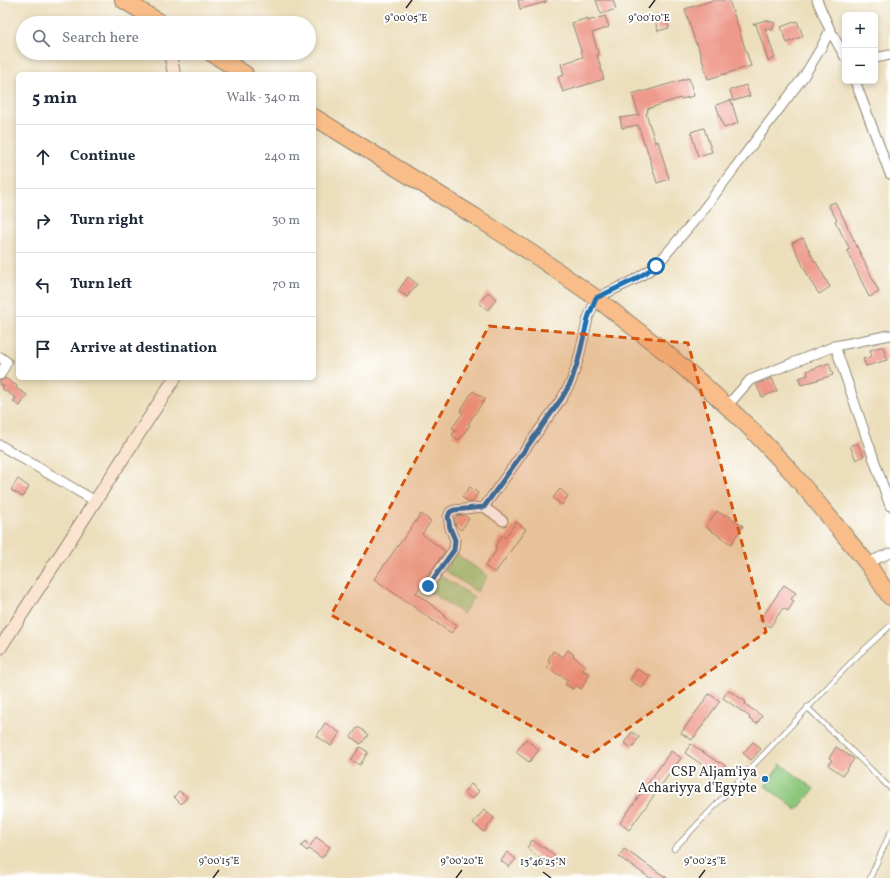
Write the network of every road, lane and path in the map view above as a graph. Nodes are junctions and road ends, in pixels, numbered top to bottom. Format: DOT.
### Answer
graph roads {
  1 [pos="123,0"];
  2 [pos="817,0"];
  3 [pos="148,16"];
  4 [pos="830,30"];
  5 [pos="842,52"];
  6 [pos="890,55"];
  7 [pos="878,57"];
  8 [pos="171,60"];
  9 [pos="222,60"];
  10 [pos="174,72"];
  11 [pos="242,72"];
  12 [pos="856,84"];
  13 [pos="316,118"];
  14 [pos="890,174"];
  15 [pos="596,298"];
  16 [pos="890,335"];
  17 [pos="836,346"];
  18 [pos="0,357"];
  19 [pos="0,375"];
  20 [pos="174,380"];
  21 [pos="727,406"];
  22 [pos="0,445"];
  23 [pos="95,501"];
  24 [pos="890,506"];
  25 [pos="484,507"];
  26 [pos="503,521"];
  27 [pos="890,553"];
  28 [pos="867,563"];
  29 [pos="428,586"];
  30 [pos="890,597"];
  31 [pos="890,626"];
  32 [pos="0,648"];
  33 [pos="807,707"];
  34 [pos="890,788"];
  35 [pos="890,833"];
  36 [pos="674,849"];
  37 [pos="870,878"];
  1 -- 3 [label="highway"];
  2 -- 4 [label="street"];
  4 -- 5 [label="street"];
  4 -- 15 [label="street"];
  6 -- 7 [label="street"];
  8 -- 10 [label="street"];
  9 -- 11 [label="highway"];
  12 -- 14 [label="street"];
  13 -- 15 [label="highway"];
  15 -- 21 [label="highway"];
  15 -- 25 [label="street"];
  16 -- 17 [label="street"];
  17 -- 21 [label="street"];
  17 -- 24 [label="street"];
  18 -- 19 [label="street"];
  20 -- 23 [label="street"];
  21 -- 28 [label="highway"];
  22 -- 23 [label="street"];
  23 -- 32 [label="street"];
  25 -- 26 [label="street"];
  25 -- 29 [label="street"];
  27 -- 28 [label="street"];
  28 -- 30 [label="highway"];
  31 -- 33 [label="lane"];
  33 -- 34 [label="lane"];
  33 -- 36 [label="lane"];
  35 -- 37 [label="lane"];
}
